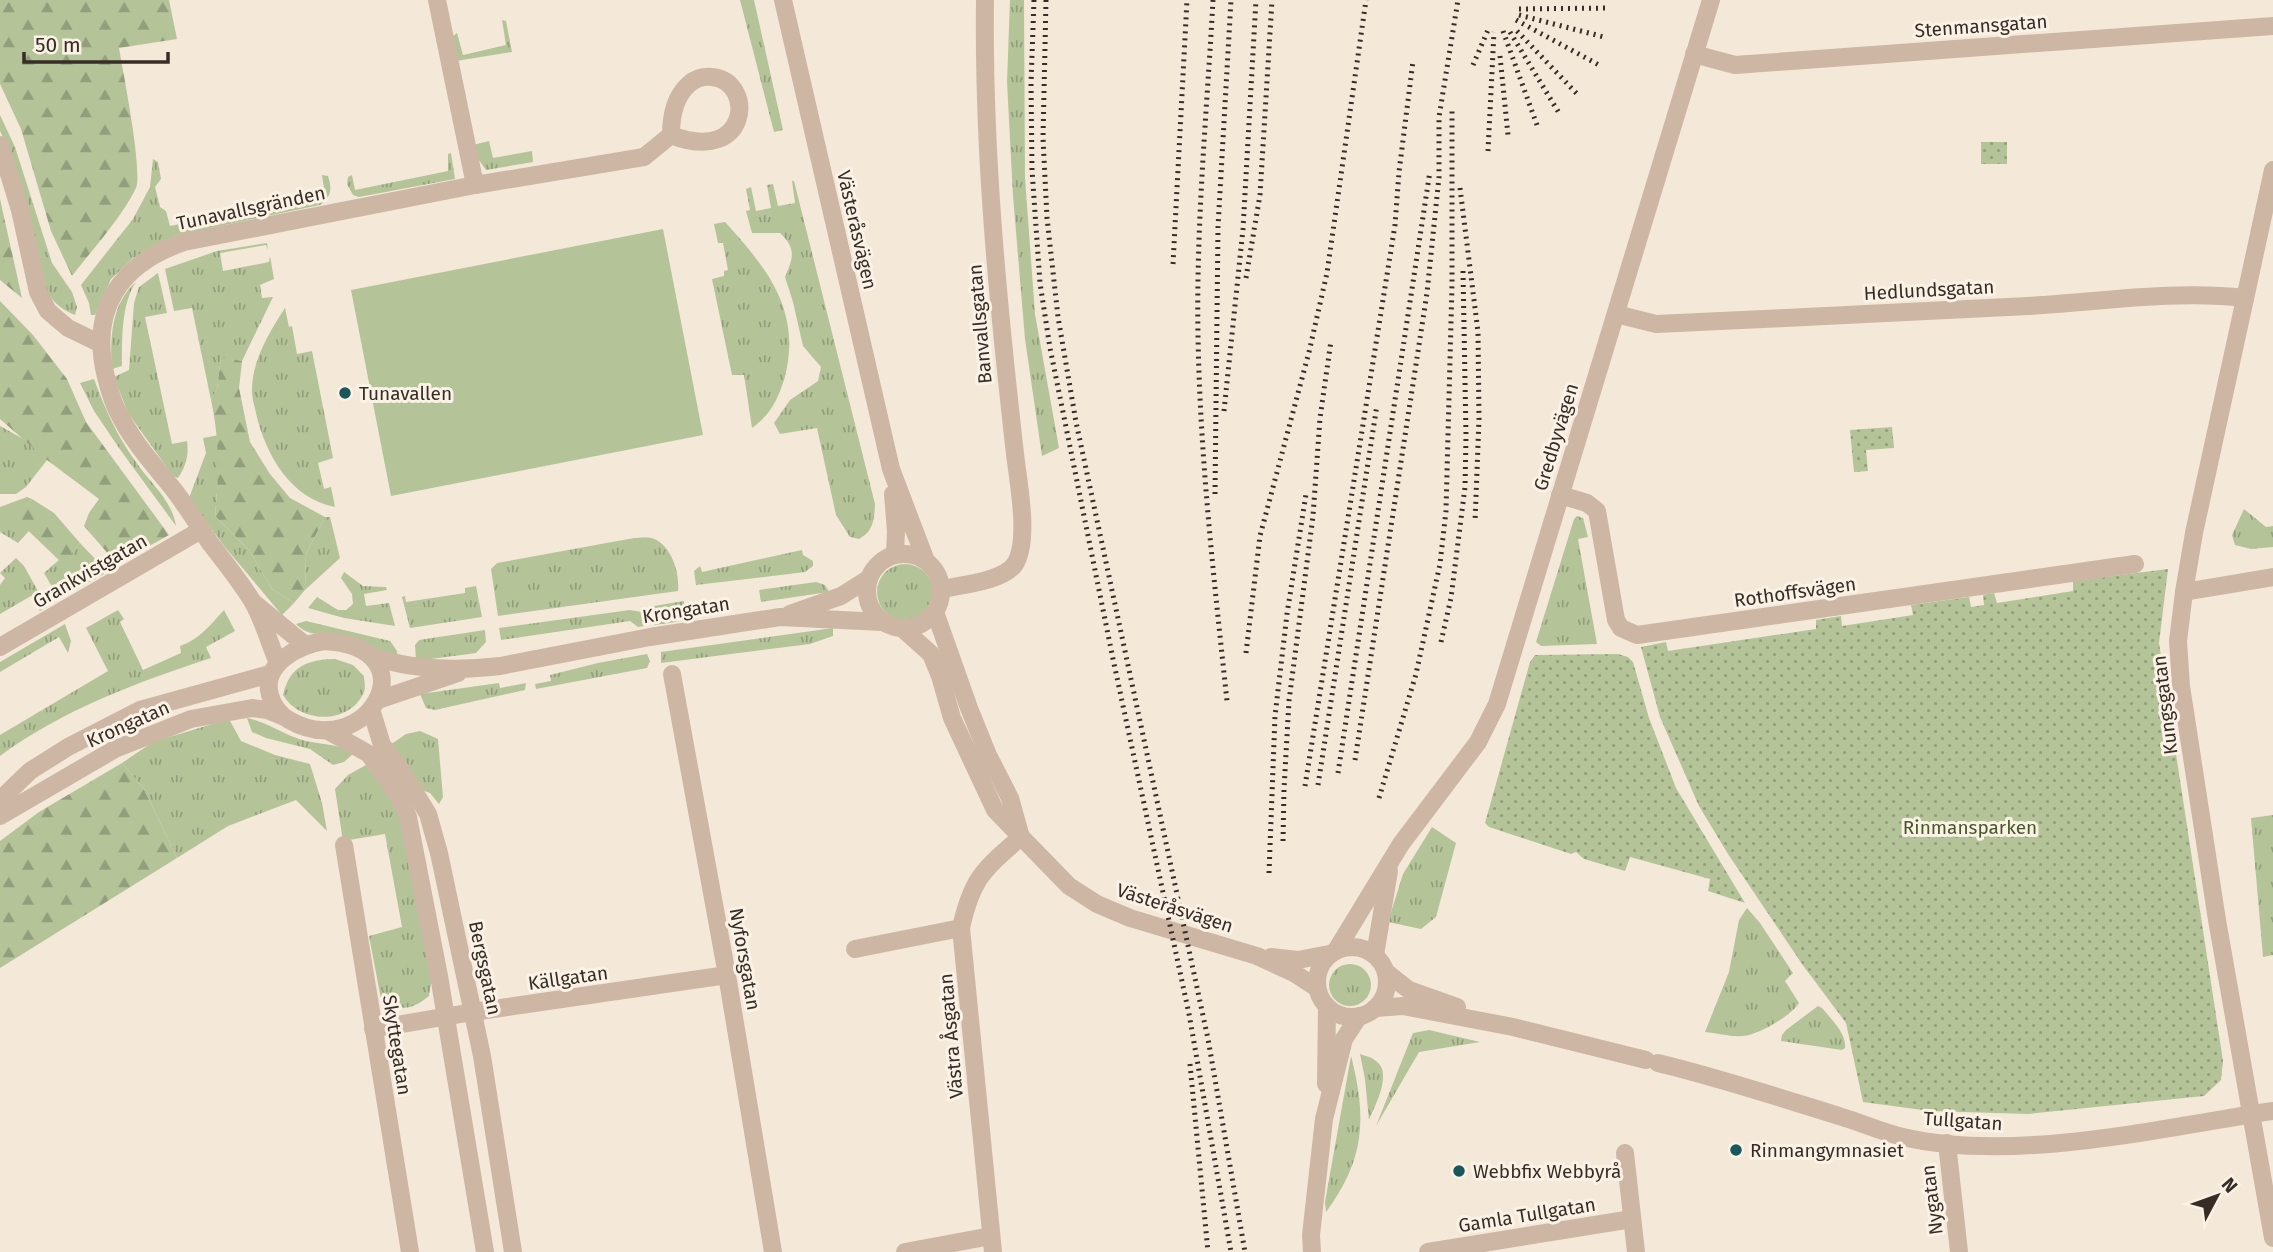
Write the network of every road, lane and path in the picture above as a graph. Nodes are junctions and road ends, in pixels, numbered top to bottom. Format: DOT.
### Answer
graph roads {
  1 [pos="437,0"];
  2 [pos="783,0"];
  3 [pos="985,0"];
  4 [pos="1711,0"];
  5 [pos="2273,26"];
  6 [pos="1694,54"];
  7 [pos="671,135"];
  8 [pos="0,145"];
  9 [pos="2273,170"];
  10 [pos="475,185"];
  11 [pos="2245,298"];
  12 [pos="1616,314"];
  13 [pos="99,343"];
  14 [pos="891,469"];
  15 [pos="1560,495"];
  16 [pos="201,530"];
  17 [pos="895,554"];
  18 [pos="926,561"];
  19 [pos="2135,564"];
  20 [pos="2273,578"];
  21 [pos="868,579"];
  22 [pos="942,589"];
  23 [pos="2184,592"];
  24 [pos="252,601"];
  25 [pos="935,612"];
  26 [pos="780,617"];
  27 [pos="883,622"];
  28 [pos="902,628"];
  29 [pos="305,645"];
  30 [pos="0,648"];
  31 [pos="371,656"];
  32 [pos="475,668"];
  33 [pos="274,669"];
  34 [pos="672,674"];
  35 [pos="375,705"];
  36 [pos="284,716"];
  37 [pos="328,731"];
  38 [pos="0,800"];
  39 [pos="0,816"];
  40 [pos="1021,837"];
  41 [pos="344,845"];
  42 [pos="1391,861"];
  43 [pos="961,928"];
  44 [pos="855,949"];
  45 [pos="1333,952"];
  46 [pos="1375,955"];
  47 [pos="1257,956"];
  48 [pos="1386,972"];
  49 [pos="727,975"];
  50 [pos="1317,988"];
  51 [pos="1327,1007"];
  52 [pos="473,1012"];
  53 [pos="1367,1012"];
  54 [pos="446,1017"];
  55 [pos="1513,1027"];
  56 [pos="373,1029"];
  57 [pos="2273,1111"];
  58 [pos="2253,1114"];
  59 [pos="1324,1119"];
  60 [pos="1947,1143"];
  61 [pos="1625,1153"];
  62 [pos="1632,1219"];
  63 [pos="2273,1238"];
  64 [pos="992,1244"];
  65 [pos="410,1252"];
  66 [pos="485,1252"];
  67 [pos="513,1252"];
  68 [pos="773,1252"];
  69 [pos="905,1252"];
  70 [pos="1312,1252"];
  71 [pos="1428,1252"];
  72 [pos="1636,1252"];
  73 [pos="1959,1252"];
  1 -- 10 [label="street"];
  2 -- 14 [label="street, Västeråsvägen"];
  3 -- 22 [label="street, Banvallsgatan"];
  4 -- 6 [label="street, Gredbyvägen"];
  5 -- 6 [label="street, Stenmansgatan"];
  6 -- 12 [label="street, Gredbyvägen"];
  7 -- 10 [label="street, Tunavallsgränden"];
  8 -- 13 [label="street"];
  9 -- 11 [label="street, Kungsgatan"];
  10 -- 13 [label="street, Tunavallsgränden"];
  11 -- 12 [label="street, Hedlundsgatan"];
  11 -- 23 [label="street, Kungsgatan"];
  12 -- 15 [label="street, Gredbyvägen"];
  13 -- 16 [label="street, Tunavallsgränden"];
  14 -- 17 [label="street, Västeråsvägen"];
  14 -- 18 [label="street, Västeråsvägen"];
  15 -- 19 [label="street, Rothoffsvägen"];
  15 -- 42 [label="street, Gredbyvägen"];
  16 -- 24 [label="street, Tunavallsgränden"];
  16 -- 30 [label="street, Grankvistgatan"];
  17 -- 18 [label="street"];
  17 -- 21 [label="street"];
  18 -- 22 [label="street"];
  20 -- 23 [label="street"];
  21 -- 26 [label="street, Krongatan"];
  21 -- 27 [label="street"];
  22 -- 25 [label="street"];
  23 -- 58 [label="street, Kungsgatan"];
  24 -- 29 [label="street, Tunavallsgränden"];
  24 -- 33 [label="street, Tunavallsgränden"];
  25 -- 28 [label="street"];
  25 -- 40 [label="street, Västeråsvägen"];
  26 -- 27 [label="street, Krongatan"];
  26 -- 32 [label="street, Krongatan"];
  27 -- 28 [label="street"];
  28 -- 40 [label="street, Västeråsvägen"];
  29 -- 31 [label="street"];
  29 -- 33 [label="street"];
  31 -- 32 [label="street, Krongatan"];
  31 -- 35 [label="street"];
  32 -- 35 [label="street, Krongatan"];
  33 -- 36 [label="street"];
  33 -- 38 [label="street, Krongatan"];
  34 -- 49 [label="street, Nyforsgatan"];
  35 -- 37 [label="street"];
  35 -- 52 [label="street, Bergsgatan"];
  36 -- 37 [label="street"];
  36 -- 39 [label="street, Krongatan"];
  37 -- 54 [label="street"];
  40 -- 43 [label="street, Västra Åsgatan"];
  40 -- 47 [label="street, Västeråsvägen"];
  41 -- 56 [label="street, Skyttegatan"];
  42 -- 45 [label="street, Gredbyvägen"];
  42 -- 46 [label="street, Gredbyvägen"];
  43 -- 44 [label="street"];
  43 -- 64 [label="street, Västra Åsgatan"];
  45 -- 46 [label="street"];
  45 -- 47 [label="street, Västeråsvägen"];
  45 -- 50 [label="street"];
  46 -- 48 [label="street"];
  47 -- 50 [label="street, Västeråsvägen"];
  48 -- 53 [label="street"];
  48 -- 55 [label="street, Tullgatan"];
  49 -- 52 [label="street, Källgatan"];
  49 -- 68 [label="street, Nyforsgatan"];
  50 -- 51 [label="street"];
  51 -- 53 [label="street"];
  51 -- 59 [label="street"];
  52 -- 54 [label="street, Källgatan"];
  52 -- 67 [label="street, Bergsgatan"];
  53 -- 55 [label="street, Tullgatan"];
  53 -- 59 [label="street"];
  54 -- 56 [label="street, Källgatan"];
  54 -- 66 [label="street"];
  55 -- 60 [label="street, Tullgatan"];
  56 -- 65 [label="street, Skyttegatan"];
  57 -- 58 [label="street, Tullgatan"];
  58 -- 60 [label="street, Tullgatan"];
  58 -- 63 [label="street, Kungsgatan"];
  59 -- 70 [label="street"];
  60 -- 73 [label="street, Nygatan"];
  61 -- 62 [label="street"];
  62 -- 71 [label="street, Gamla Tullgatan"];
  62 -- 72 [label="street"];
  64 -- 69 [label="street"];
}
